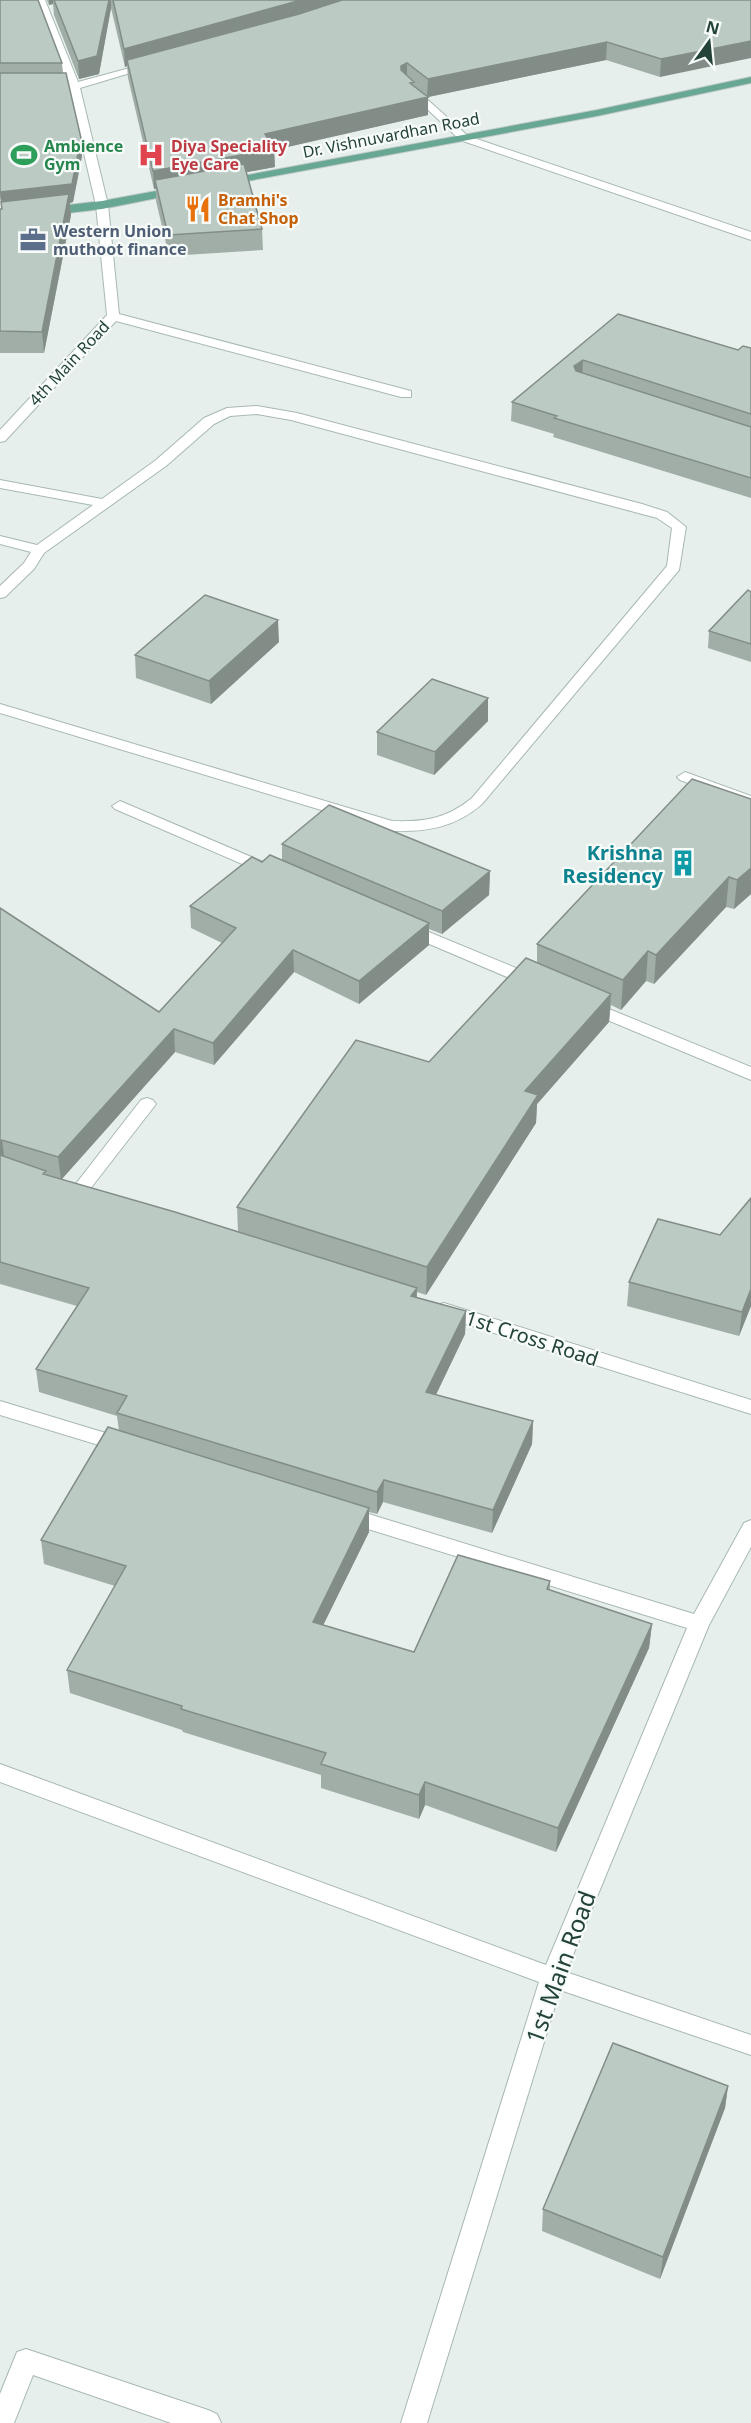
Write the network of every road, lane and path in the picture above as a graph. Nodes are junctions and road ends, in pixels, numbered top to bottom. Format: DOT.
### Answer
graph roads {
  1 [pos="40,0"];
  2 [pos="162,62"];
  3 [pos="751,80"];
  4 [pos="52,86"];
  5 [pos="74,86"];
  6 [pos="408,86"];
  7 [pos="464,138"];
  8 [pos="218,183"];
  9 [pos="195,188"];
  10 [pos="102,205"];
  11 [pos="0,217"];
  12 [pos="751,236"];
  13 [pos="113,316"];
  14 [pos="406,394"];
  15 [pos="0,438"];
  16 [pos="0,484"];
  17 [pos="103,502"];
  18 [pos="0,540"];
  19 [pos="39,550"];
  20 [pos="0,594"];
  21 [pos="0,708"];
  22 [pos="685,777"];
  23 [pos="751,801"];
  24 [pos="120,807"];
  25 [pos="283,876"];
  26 [pos="392,922"];
  27 [pos="544,987"];
  28 [pos="577,1000"];
  29 [pos="751,1074"];
  30 [pos="147,1104"];
  31 [pos="56,1187"];
  32 [pos="77,1194"];
  33 [pos="99,1201"];
  34 [pos="423,1303"];
  35 [pos="751,1407"];
  36 [pos="0,1408"];
  37 [pos="147,1453"];
  38 [pos="327,1509"];
  39 [pos="751,1528"];
  40 [pos="699,1624"];
  41 [pos="0,1773"];
  42 [pos="552,1977"];
  43 [pos="751,2045"];
  44 [pos="2,2423"];
  45 [pos="208,2423"];
  46 [pos="414,2423"];
  1 -- 5 [label="street, 4th Main Road"];
  2 -- 5 [label="street"];
  3 -- 7 [label="main road, Dr. Vishnuvardhan Road"];
  4 -- 5 [label="street"];
  5 -- 10 [label="street, 4th Main Road"];
  6 -- 7 [label="street"];
  7 -- 8 [label="main road, Dr. Vishnuvardhan Road"];
  7 -- 12 [label="street"];
  9 -- 10 [label="main road"];
  10 -- 11 [label="main road"];
  10 -- 13 [label="street, 4th Main Road"];
  13 -- 14 [label="street"];
  13 -- 15 [label="street, 4th Main Road"];
  16 -- 17 [label="street"];
  17 -- 19 [label="street"];
  17 -- 21 [label="street"];
  18 -- 19 [label="street"];
  19 -- 20 [label="street"];
  22 -- 23 [label="street"];
  24 -- 25 [label="street"];
  26 -- 27 [label="street"];
  28 -- 29 [label="street"];
  30 -- 32 [label="street"];
  31 -- 32 [label="street"];
  32 -- 33 [label="street"];
  34 -- 35 [label="street, 1st Cross Road"];
  36 -- 37 [label="street"];
  38 -- 40 [label="street"];
  39 -- 40 [label="street, 1st Main Road"];
  40 -- 42 [label="street, 1st Main Road"];
  41 -- 42 [label="street"];
  42 -- 43 [label="street"];
  42 -- 46 [label="street, 1st Main Road"];
  44 -- 45 [label="street"];
}
